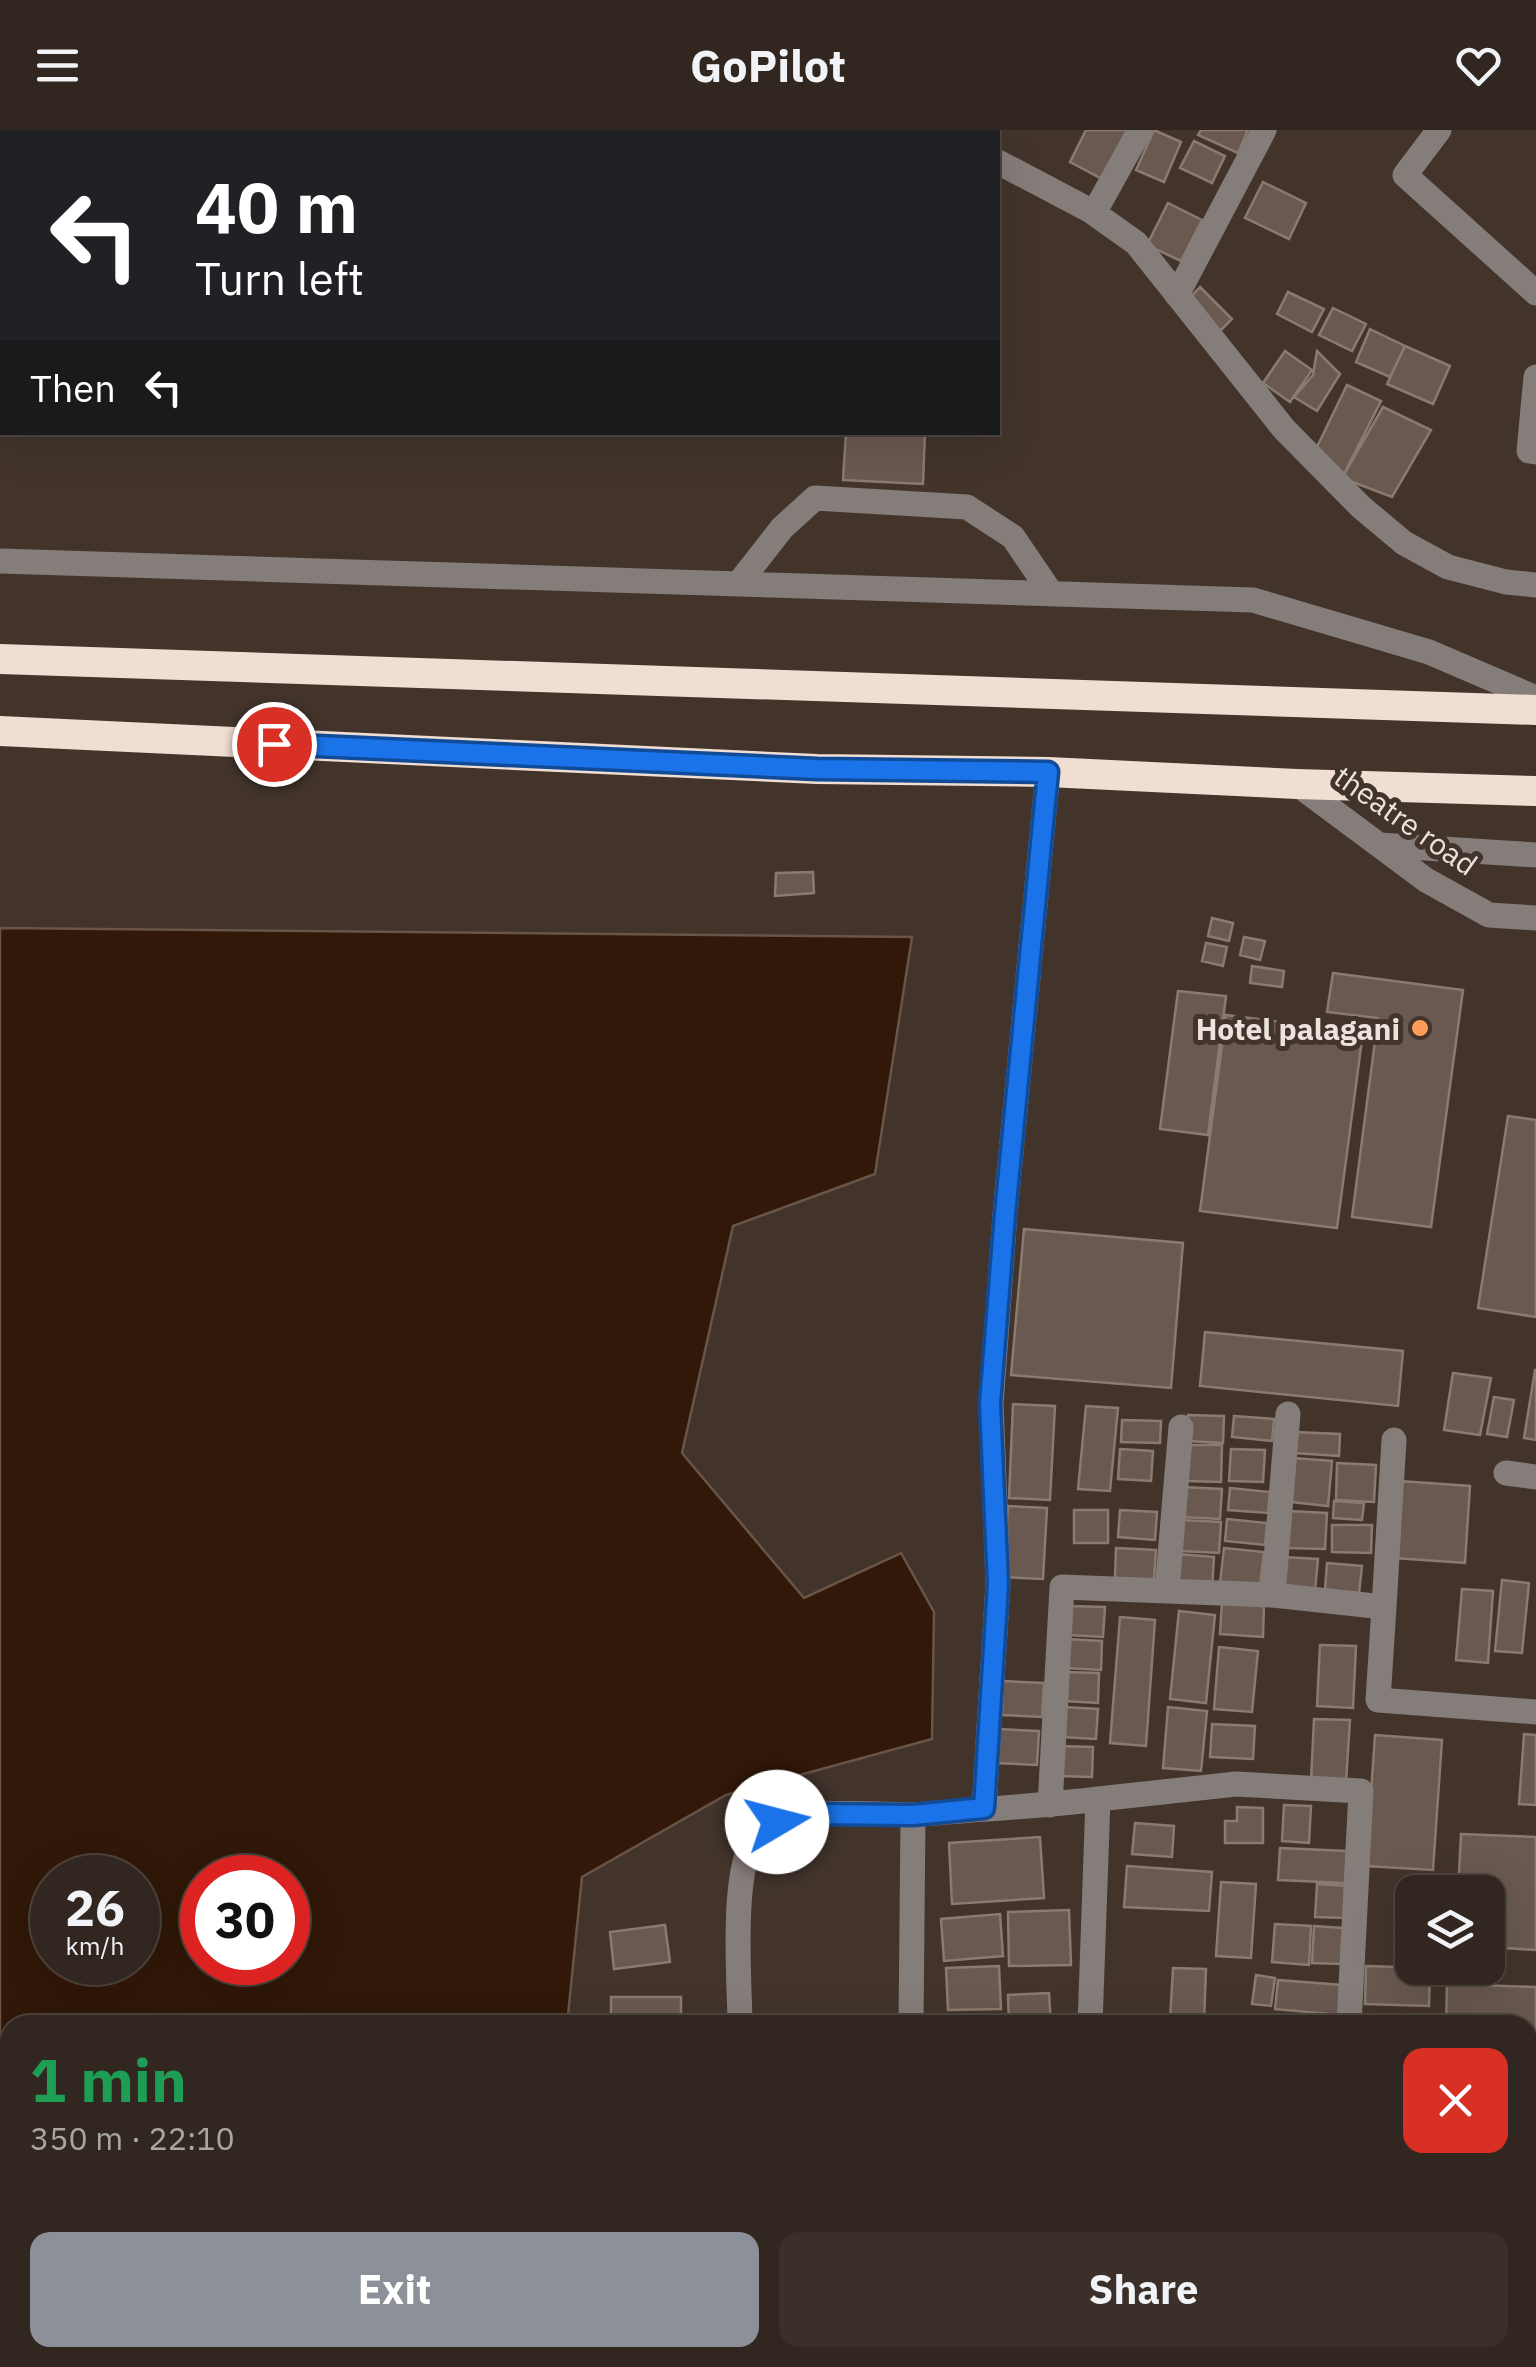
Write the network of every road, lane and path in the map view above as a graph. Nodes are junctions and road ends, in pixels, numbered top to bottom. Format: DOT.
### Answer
graph roads {
  1 [pos="1140,130"];
  2 [pos="1264,130"];
  3 [pos="1439,130"];
  4 [pos="1000,163"];
  5 [pos="1094,213"];
  6 [pos="1177,294"];
  7 [pos="1536,294"];
  8 [pos="1536,378"];
  9 [pos="1536,452"];
  10 [pos="0,561"];
  11 [pos="739,584"];
  12 [pos="1536,585"];
  13 [pos="1052,593"];
  14 [pos="0,660"];
  15 [pos="1536,698"];
  16 [pos="1536,710"];
  17 [pos="0,731"];
  18 [pos="1048,772"];
  19 [pos="1297,784"];
  20 [pos="1536,791"];
  21 [pos="1379,845"];
  22 [pos="1536,856"];
  23 [pos="1536,918"];
  24 [pos="1288,1414"];
  25 [pos="1180,1428"];
  26 [pos="1394,1440"];
  27 [pos="1506,1473"];
  28 [pos="1536,1477"];
  29 [pos="1168,1590"];
  30 [pos="1272,1596"];
  31 [pos="1384,1607"];
  32 [pos="1536,1712"];
  33 [pos="1098,1799"];
  34 [pos="1050,1805"];
  35 [pos="984,1808"];
  36 [pos="913,1815"];
  37 [pos="740,2015"];
  38 [pos="911,2015"];
  39 [pos="1090,2015"];
  40 [pos="1349,2015"];
  1 -- 5 [label="street"];
  2 -- 6 [label="street"];
  3 -- 7 [label="street"];
  4 -- 5 [label="street"];
  5 -- 6 [label="street"];
  6 -- 12 [label="street"];
  8 -- 9 [label="street"];
  10 -- 11 [label="street"];
  11 -- 13 [label="street"];
  11 -- 13 [label="street"];
  13 -- 15 [label="street"];
  14 -- 16 [label="highway"];
  17 -- 18 [label="highway"];
  18 -- 19 [label="highway"];
  18 -- 35 [label="street"];
  19 -- 20 [label="highway"];
  19 -- 21 [label="street, theatre road"];
  21 -- 22 [label="street"];
  21 -- 23 [label="street, theatre road"];
  24 -- 30 [label="street"];
  25 -- 29 [label="street"];
  26 -- 31 [label="street"];
  27 -- 28 [label="street"];
  29 -- 30 [label="street"];
  29 -- 34 [label="street"];
  30 -- 31 [label="street"];
  31 -- 32 [label="street"];
  33 -- 34 [label="street"];
  33 -- 39 [label="street"];
  33 -- 40 [label="street"];
  34 -- 35 [label="street"];
  35 -- 36 [label="street"];
  36 -- 37 [label="street"];
  36 -- 38 [label="street"];
}
